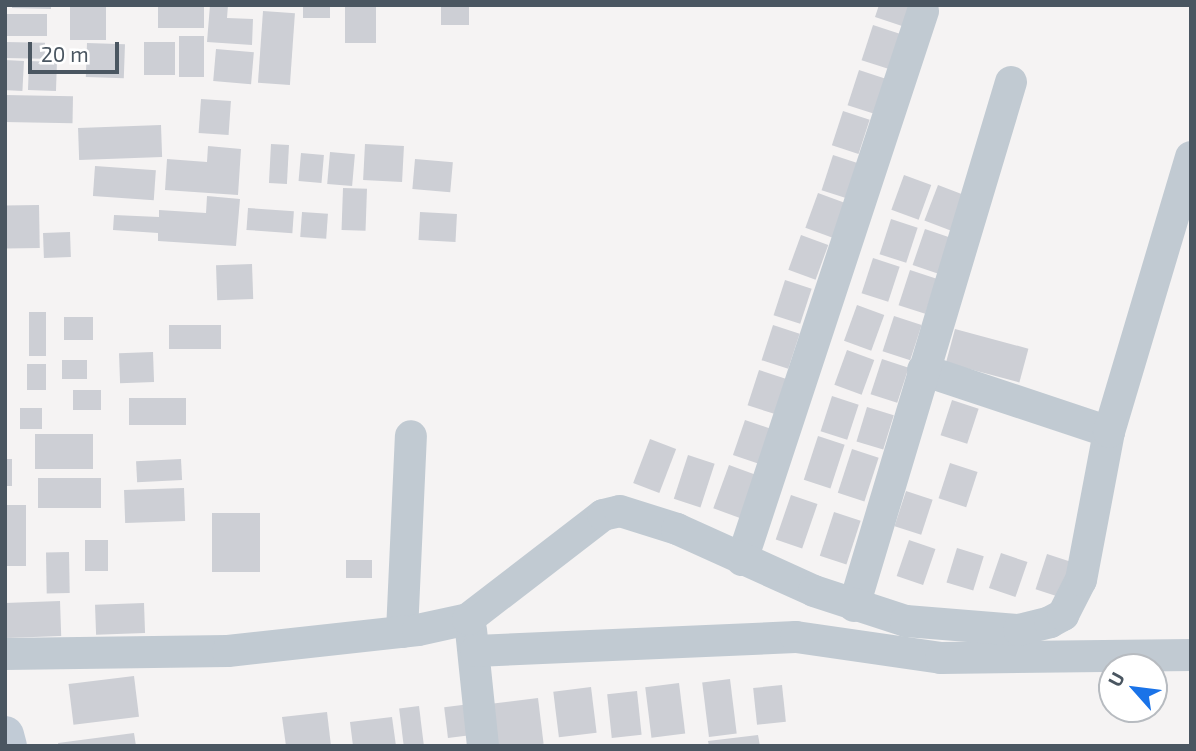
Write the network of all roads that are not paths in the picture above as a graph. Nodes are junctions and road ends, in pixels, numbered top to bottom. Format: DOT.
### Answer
graph roads {
  1 [pos="923,11"];
  2 [pos="1011,82"];
  3 [pos="1191,157"];
  4 [pos="923,370"];
  5 [pos="1109,432"];
  6 [pos="411,436"];
  7 [pos="742,560"];
  8 [pos="854,606"];
  9 [pos="468,619"];
  10 [pos="402,632"];
  11 [pos="476,651"];
  12 [pos="5,654"];
  13 [pos="1191,655"];
  14 [pos="5,734"];
  15 [pos="8,746"];
  16 [pos="483,746"];
  1 -- 7 [label="street"];
  2 -- 4 [label="street"];
  3 -- 5 [label="street"];
  4 -- 5 [label="street"];
  4 -- 8 [label="street"];
  5 -- 8 [label="street"];
  6 -- 10 [label="street"];
  7 -- 8 [label="street"];
  7 -- 9 [label="street"];
  9 -- 10 [label="street"];
  9 -- 11 [label="street"];
  10 -- 12 [label="street"];
  11 -- 13 [label="street"];
  11 -- 16 [label="street"];
  14 -- 15 [label="main road"];
}
